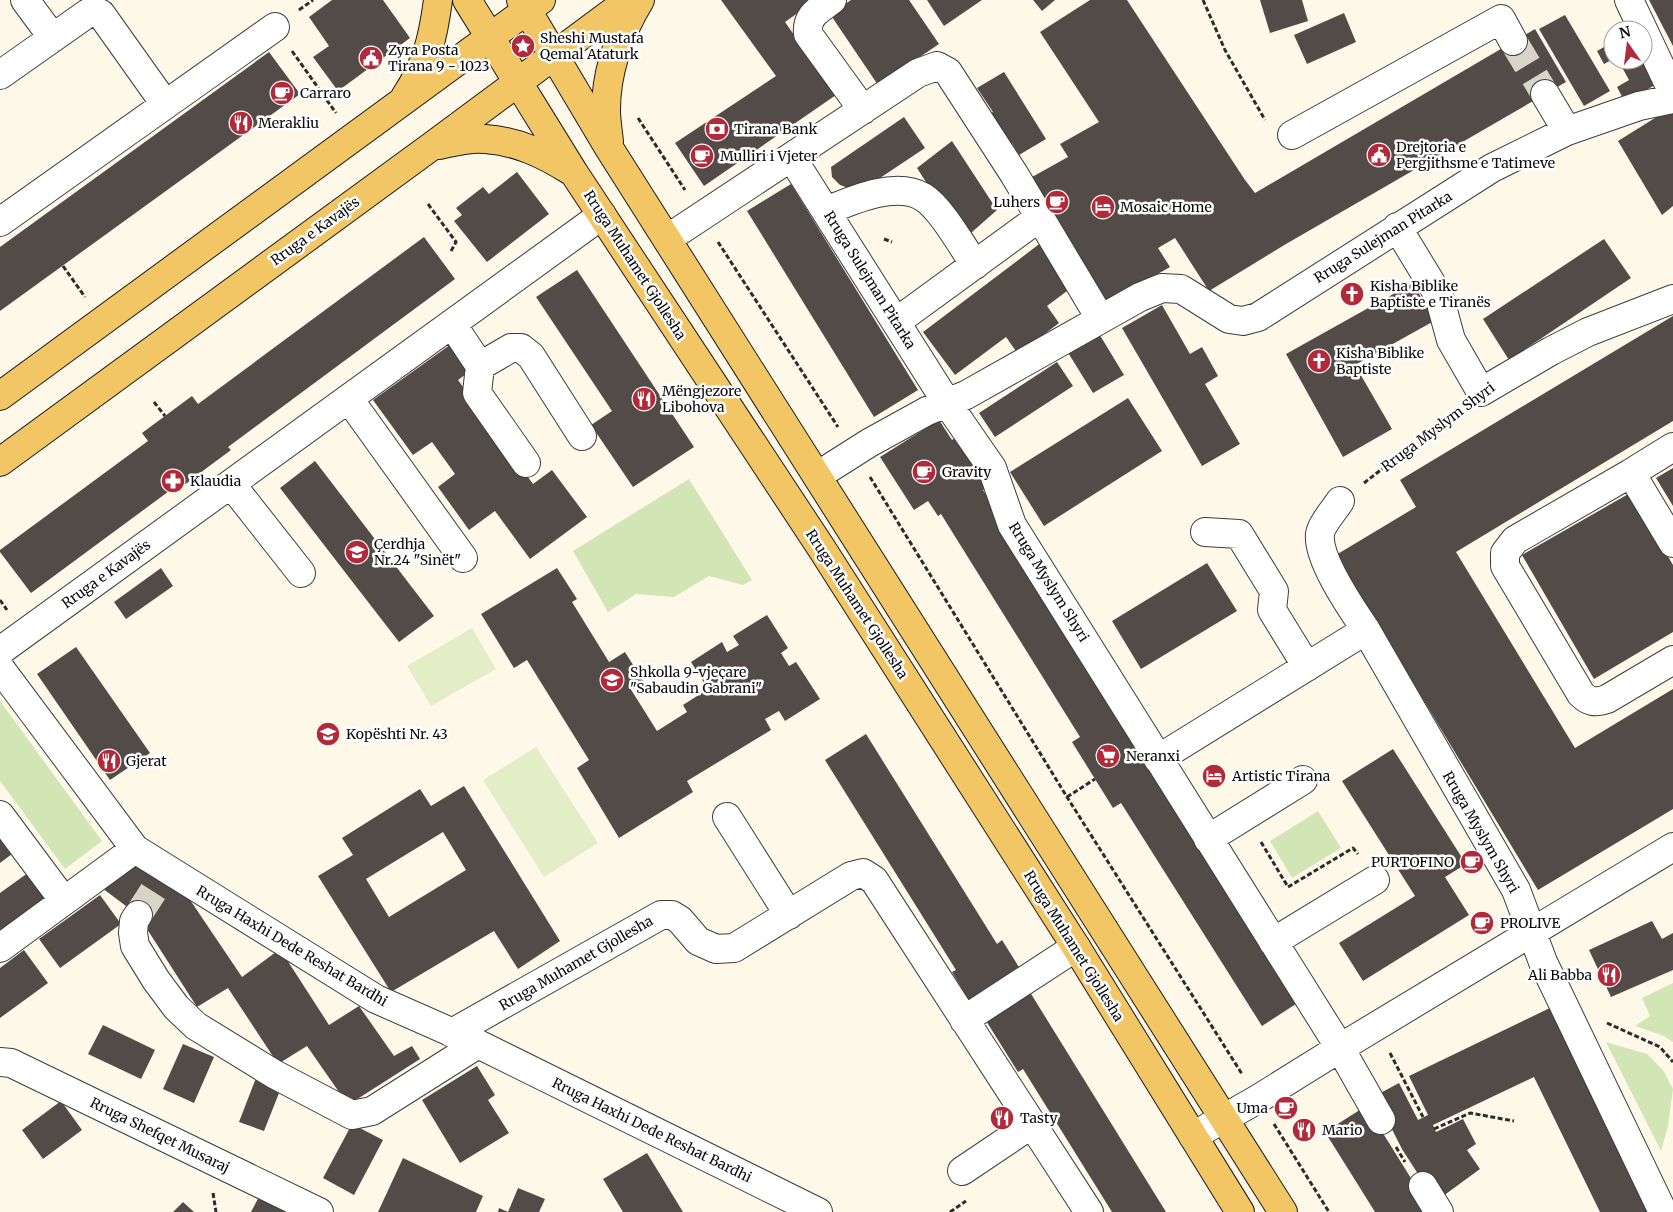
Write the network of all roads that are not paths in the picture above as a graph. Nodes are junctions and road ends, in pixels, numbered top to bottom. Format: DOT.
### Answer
graph roads {
  1 [pos="25,0"];
  2 [pos="438,0"];
  3 [pos="467,0"];
  4 [pos="629,0"];
  5 [pos="640,0"];
  6 [pos="832,0"];
  7 [pos="1629,0"];
  8 [pos="530,4"];
  9 [pos="275,28"];
  10 [pos="53,38"];
  11 [pos="491,38"];
  12 [pos="1513,41"];
  13 [pos="555,56"];
  14 [pos="0,75"];
  15 [pos="518,83"];
  16 [pos="1673,93"];
  17 [pos="1545,94"];
  18 [pos="1673,99"];
  19 [pos="165,104"];
  20 [pos="399,105"];
  21 [pos="863,110"];
  22 [pos="1567,131"];
  23 [pos="1292,135"];
  24 [pos="432,146"];
  25 [pos="609,148"];
  26 [pos="792,158"];
  27 [pos="574,173"];
  28 [pos="826,211"];
  29 [pos="602,215"];
  30 [pos="1040,217"];
  31 [pos="0,222"];
  32 [pos="1397,227"];
  33 [pos="667,239"];
  34 [pos="974,265"];
  35 [pos="1673,299"];
  36 [pos="1100,318"];
  37 [pos="896,322"];
  38 [pos="452,324"];
  39 [pos="480,366"];
  40 [pos="0,396"];
  41 [pos="348,398"];
  42 [pos="947,403"];
  43 [pos="582,436"];
  44 [pos="1673,447"];
  45 [pos="0,462"];
  46 [pos="526,463"];
  47 [pos="1631,473"];
  48 [pos="817,476"];
  49 [pos="231,484"];
  50 [pos="1340,501"];
  51 [pos="1205,532"];
  52 [pos="1673,543"];
  53 [pos="463,558"];
  54 [pos="301,573"];
  55 [pos="1366,630"];
  56 [pos="0,651"];
  57 [pos="1673,660"];
  58 [pos="1307,667"];
  59 [pos="0,668"];
  60 [pos="1158,759"];
  61 [pos="1303,780"];
  62 [pos="0,815"];
  63 [pos="727,817"];
  64 [pos="1208,839"];
  65 [pos="1673,847"];
  66 [pos="135,849"];
  67 [pos="1368,870"];
  68 [pos="64,901"];
  69 [pos="789,915"];
  70 [pos="138,916"];
  71 [pos="1532,932"];
  72 [pos="1273,942"];
  73 [pos="1076,947"];
  74 [pos="0,948"];
  75 [pos="964,1020"];
  76 [pos="452,1033"];
  77 [pos="478,1044"];
  78 [pos="1340,1048"];
  79 [pos="0,1062"];
  80 [pos="1224,1118"];
  81 [pos="1381,1120"];
  82 [pos="1032,1124"];
  83 [pos="1193,1136"];
  84 [pos="962,1171"];
  85 [pos="1423,1186"];
  86 [pos="319,1212"];
  87 [pos="818,1212"];
  88 [pos="1089,1212"];
  89 [pos="1240,1212"];
  90 [pos="1283,1212"];
  91 [pos="1439,1212"];
  92 [pos="1663,1212"];
  1 -- 10 [label="street"];
  2 -- 20 [label="main road"];
  3 -- 11 [label="main road, Rruga Muhamet Gjollesha"];
  4 -- 13 [label="main road, Rruga e Kavajës"];
  5 -- 25 [label="main road"];
  6 -- 21 [label="street"];
  7 -- 16 [label="street"];
  8 -- 11 [label="main road"];
  8 -- 13 [label="main road"];
  9 -- 19 [label="street"];
  10 -- 14 [label="street"];
  10 -- 19 [label="street"];
  11 -- 15 [label="main road, Rruga Muhamet Gjollesha"];
  11 -- 20 [label="main road"];
  12 -- 23 [label="street"];
  13 -- 15 [label="main road, Rruga e Kavajës"];
  13 -- 25 [label="main road"];
  15 -- 24 [label="main road, Rruga e Kavajës"];
  15 -- 27 [label="main road, Rruga Muhamet Gjollesha"];
  17 -- 22 [label="street"];
  18 -- 22 [label="street, Rruga Sulejman Pitarka"];
  19 -- 31 [label="street"];
  20 -- 40 [label="main road"];
  21 -- 26 [label="street"];
  21 -- 30 [label="street"];
  22 -- 32 [label="street, Rruga Sulejman Pitarka"];
  24 -- 27 [label="main road"];
  24 -- 45 [label="main road, Rruga e Kavajës"];
  25 -- 33 [label="main road"];
  26 -- 28 [label="street, Rruga Sulejman Pitarka"];
  26 -- 33 [label="street"];
  27 -- 29 [label="main road, Rruga Muhamet Gjollesha"];
  28 -- 34 [label="street"];
  28 -- 37 [label="street, Rruga Sulejman Pitarka"];
  29 -- 38 [label="street, Rruga e Kavajës"];
  29 -- 73 [label="main road, Rruga Muhamet Gjollesha"];
  30 -- 34 [label="street"];
  30 -- 36 [label="street"];
  32 -- 35 [label="street, Rruga Myslym Shyri"];
  32 -- 36 [label="street, Rruga Sulejman Pitarka"];
  33 -- 48 [label="main road"];
  34 -- 37 [label="street"];
  36 -- 42 [label="street, Rruga Sulejman Pitarka"];
  37 -- 42 [label="street, Rruga Sulejman Pitarka"];
  38 -- 39 [label="street"];
  38 -- 41 [label="street, Rruga e Kavajës"];
  39 -- 43 [label="street"];
  39 -- 46 [label="street"];
  41 -- 49 [label="street, Rruga e Kavajës"];
  41 -- 53 [label="street"];
  42 -- 48 [label="street, Rruga Sulejman Pitarka"];
  42 -- 60 [label="street, Rruga Myslym Shyri"];
  44 -- 47 [label="street"];
  47 -- 52 [label="street"];
  47 -- 57 [label="street"];
  48 -- 80 [label="main road"];
  49 -- 54 [label="street"];
  49 -- 56 [label="street, Rruga e Kavajës"];
  50 -- 55 [label="street, Rruga Myslym Shyri"];
  51 -- 58 [label="street"];
  55 -- 58 [label="street"];
  55 -- 71 [label="street, Rruga Myslym Shyri"];
  58 -- 60 [label="street"];
  59 -- 66 [label="street, Rruga Haxhi Dede Reshat Bardhi"];
  60 -- 64 [label="street, Rruga Myslym Shyri"];
  61 -- 64 [label="street"];
  62 -- 68 [label="street"];
  63 -- 69 [label="street"];
  64 -- 72 [label="street, Rruga Myslym Shyri"];
  65 -- 71 [label="street"];
  66 -- 68 [label="street"];
  66 -- 76 [label="street, Rruga Haxhi Dede Reshat Bardhi"];
  67 -- 72 [label="street"];
  68 -- 74 [label="street"];
  69 -- 75 [label="street, Rruga Muhamet Gjollesha"];
  69 -- 76 [label="street, Rruga Muhamet Gjollesha"];
  70 -- 77 [label="street"];
  71 -- 78 [label="street"];
  71 -- 92 [label="street, Rruga Myslym Shyri"];
  72 -- 78 [label="street, Rruga Myslym Shyri"];
  73 -- 75 [label="street"];
  73 -- 83 [label="main road, Rruga Muhamet Gjollesha"];
  75 -- 82 [label="street, Rruga Muhamet Gjollesha"];
  76 -- 77 [label="street, Rruga Haxhi Dede Reshat Bardhi"];
  77 -- 87 [label="street, Rruga Haxhi Dede Reshat Bardhi"];
  78 -- 80 [label="street"];
  78 -- 81 [label="street, Rruga Myslym Shyri"];
  79 -- 86 [label="street, Rruga Shefqet Musaraj"];
  80 -- 83 [label="street"];
  80 -- 90 [label="main road"];
  82 -- 84 [label="street"];
  82 -- 88 [label="street, Rruga Muhamet Gjollesha"];
  83 -- 89 [label="main road, Rruga Muhamet Gjollesha"];
  85 -- 91 [label="street"];
}
